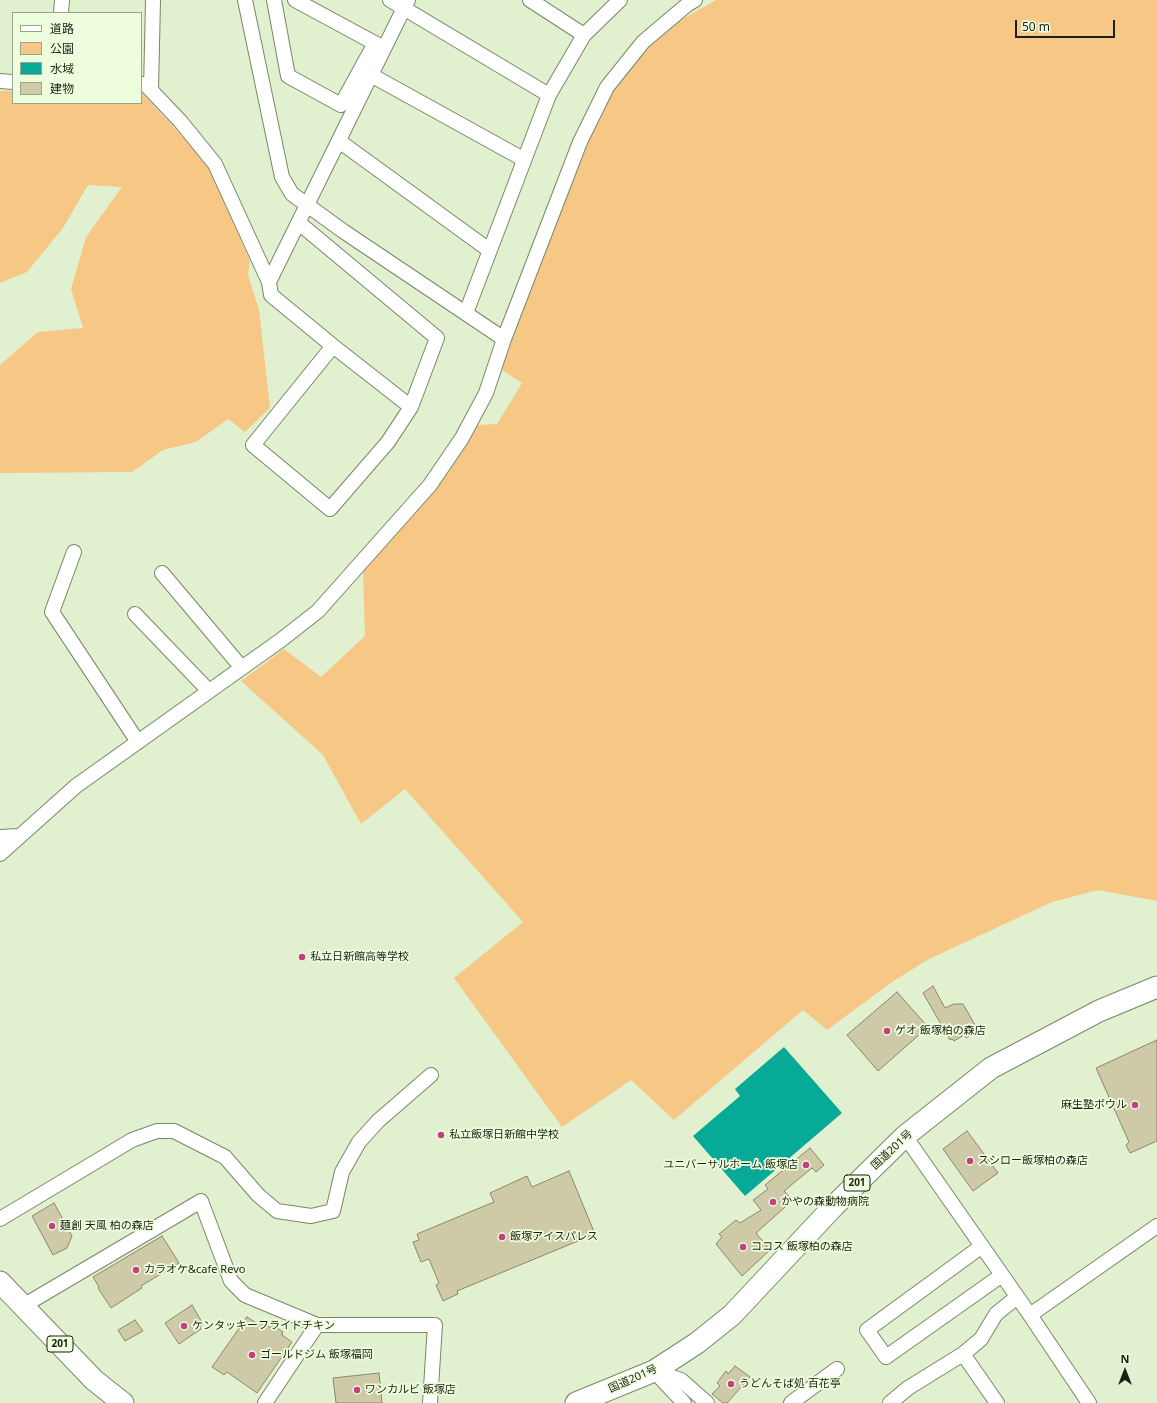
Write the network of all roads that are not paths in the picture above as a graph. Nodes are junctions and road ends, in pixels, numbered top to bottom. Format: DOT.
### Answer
graph roads {
  1 [pos="62,0"];
  2 [pos="153,0"];
  3 [pos="245,0"];
  4 [pos="274,0"];
  5 [pos="295,0"];
  6 [pos="390,0"];
  7 [pos="530,0"];
  8 [pos="620,0"];
  9 [pos="695,0"];
  10 [pos="406,4"];
  11 [pos="61,12"];
  12 [pos="584,34"];
  13 [pos="379,46"];
  14 [pos="371,75"];
  15 [pos="0,81"];
  16 [pos="12,82"];
  17 [pos="146,87"];
  18 [pos="549,95"];
  19 [pos="339,141"];
  20 [pos="523,159"];
  21 [pos="308,207"];
  22 [pos="299,223"];
  23 [pos="489,250"];
  24 [pos="269,282"];
  25 [pos="466,313"];
  26 [pos="504,338"];
  27 [pos="333,346"];
  28 [pos="411,407"];
  29 [pos="74,552"];
  30 [pos="162,573"];
  31 [pos="135,614"];
  32 [pos="242,668"];
  33 [pos="209,691"];
  34 [pos="138,742"];
  35 [pos="18,836"];
  36 [pos="0,837"];
  37 [pos="0,854"];
  38 [pos="1157,986"];
  39 [pos="431,1075"];
  40 [pos="905,1136"];
  41 [pos="0,1219"];
  42 [pos="1157,1226"];
  43 [pos="982,1246"];
  44 [pos="1002,1275"];
  45 [pos="0,1282"];
  46 [pos="1017,1297"];
  47 [pos="23,1306"];
  48 [pos="1030,1315"];
  49 [pos="317,1325"];
  50 [pos="963,1354"];
  51 [pos="837,1369"];
  52 [pos="654,1371"];
  53 [pos="123,1403"];
  54 [pos="265,1403"];
  55 [pos="430,1403"];
  56 [pos="576,1403"];
  57 [pos="684,1403"];
  58 [pos="708,1403"];
  59 [pos="790,1403"];
  60 [pos="890,1403"];
  61 [pos="997,1403"];
  62 [pos="1089,1403"];
  1 -- 11 [label="street"];
  2 -- 17 [label="street"];
  3 -- 21 [label="street"];
  4 -- 13 [label="street"];
  5 -- 13 [label="street"];
  6 -- 10 [label="street"];
  7 -- 12 [label="street"];
  8 -- 12 [label="street"];
  9 -- 26 [label="street"];
  10 -- 13 [label="street"];
  10 -- 18 [label="street"];
  12 -- 18 [label="street"];
  13 -- 14 [label="street"];
  14 -- 19 [label="street"];
  14 -- 20 [label="street"];
  15 -- 16 [label="street"];
  17 -- 24 [label="street"];
  18 -- 20 [label="street"];
  19 -- 21 [label="street"];
  19 -- 23 [label="street"];
  20 -- 23 [label="street"];
  21 -- 22 [label="street"];
  21 -- 25 [label="street"];
  22 -- 24 [label="street"];
  22 -- 28 [label="street"];
  23 -- 25 [label="street"];
  24 -- 27 [label="street"];
  25 -- 26 [label="street"];
  26 -- 32 [label="street"];
  27 -- 28 [label="street"];
  27 -- 28 [label="street"];
  29 -- 34 [label="street"];
  30 -- 32 [label="street"];
  31 -- 33 [label="street"];
  32 -- 33 [label="street"];
  33 -- 34 [label="street"];
  34 -- 35 [label="street"];
  35 -- 36 [label="street"];
  35 -- 37 [label="street"];
  38 -- 40 [label="highway, 国道201号 / 201"];
  39 -- 41 [label="street"];
  40 -- 43 [label="street"];
  40 -- 52 [label="highway, 国道201号 / 201"];
  42 -- 48 [label="street"];
  43 -- 44 [label="street"];
  43 -- 44 [label="street"];
  44 -- 46 [label="street"];
  45 -- 47 [label="highway, 201"];
  46 -- 48 [label="street"];
  46 -- 50 [label="street"];
  47 -- 49 [label="street"];
  47 -- 53 [label="highway, 201"];
  48 -- 62 [label="street"];
  49 -- 54 [label="street"];
  49 -- 55 [label="street"];
  50 -- 60 [label="street"];
  50 -- 61 [label="street"];
  51 -- 59 [label="street"];
  52 -- 56 [label="highway, 国道201号 / 201"];
  52 -- 57 [label="street"];
  52 -- 58 [label="street"];
}
